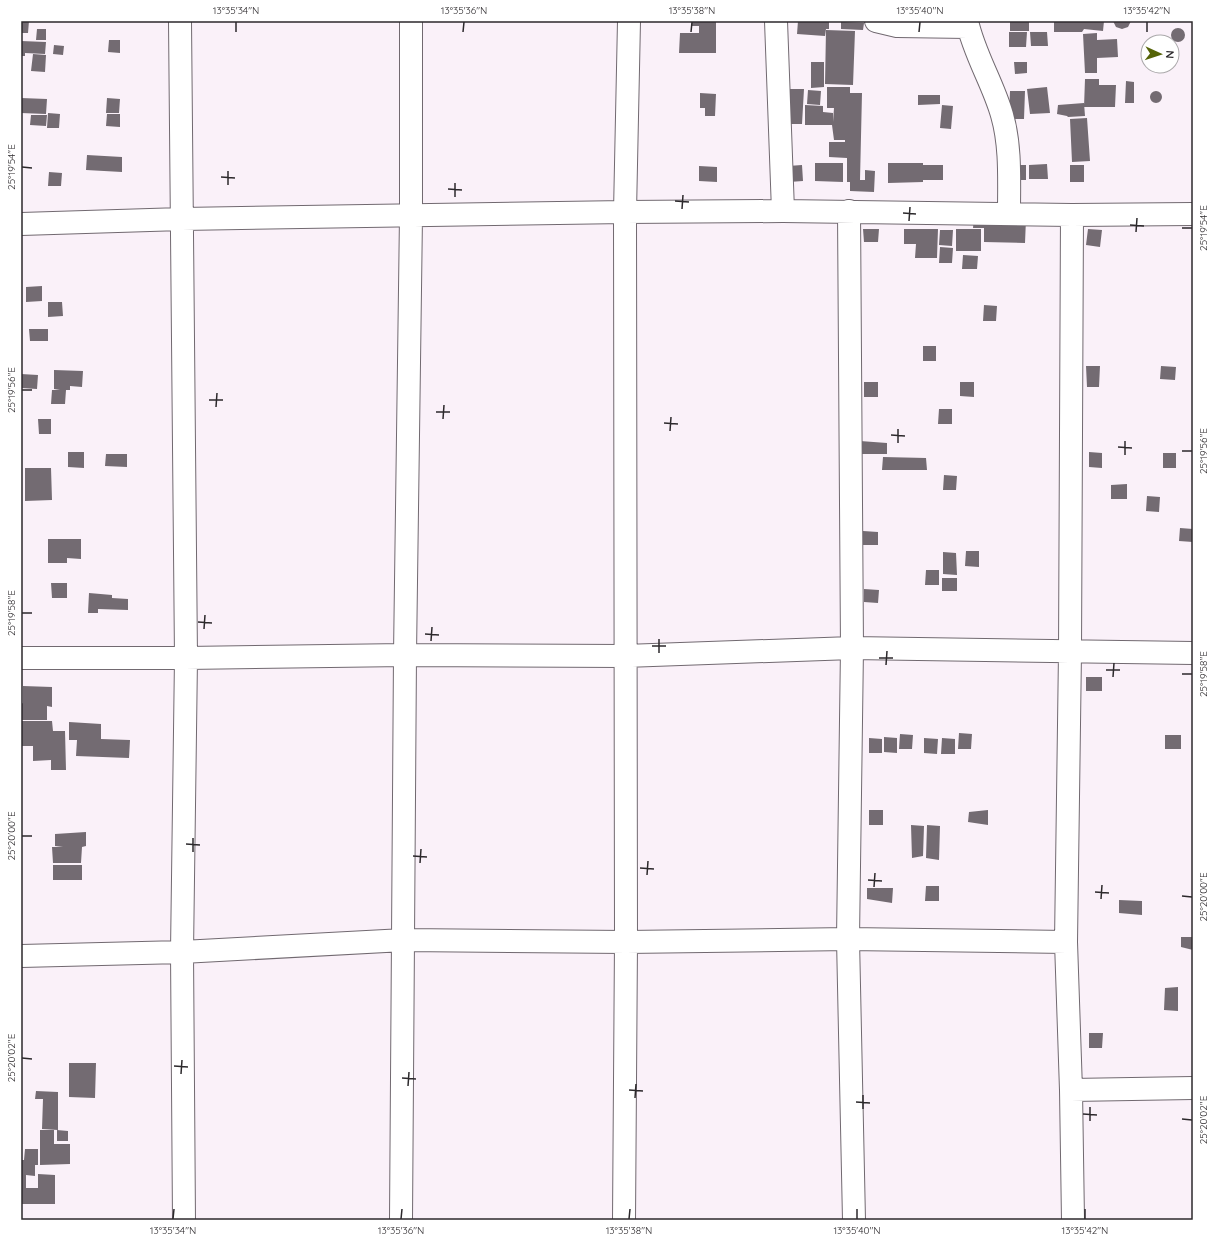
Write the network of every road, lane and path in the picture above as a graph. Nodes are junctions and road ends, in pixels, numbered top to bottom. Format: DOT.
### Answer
graph roads {
  1 [pos="180,21"];
  2 [pos="412,21"];
  3 [pos="630,21"];
  4 [pos="776,21"];
  5 [pos="876,21"];
  6 [pos="968,24"];
  7 [pos="783,211"];
  8 [pos="849,211"];
  9 [pos="625,212"];
  10 [pos="1009,213"];
  11 [pos="1072,214"];
  12 [pos="1193,214"];
  13 [pos="411,216"];
  14 [pos="182,219"];
  15 [pos="21,224"];
  16 [pos="852,648"];
  17 [pos="1070,652"];
  18 [pos="1193,653"];
  19 [pos="405,655"];
  20 [pos="625,656"];
  21 [pos="21,658"];
  22 [pos="186,658"];
  23 [pos="848,939"];
  24 [pos="404,940"];
  25 [pos="626,942"];
  26 [pos="1066,942"];
  27 [pos="182,952"];
  28 [pos="21,956"];
  29 [pos="1193,1088"];
  30 [pos="1071,1090"];
  31 [pos="184,1220"];
  32 [pos="401,1220"];
  33 [pos="624,1220"];
  34 [pos="854,1220"];
  35 [pos="1073,1220"];
  1 -- 14 [label="street"];
  2 -- 13 [label="street"];
  3 -- 9 [label="street"];
  4 -- 7 [label="street"];
  5 -- 6 [label="street"];
  6 -- 10 [label="street"];
  7 -- 8 [label="street"];
  7 -- 9 [label="street"];
  8 -- 10 [label="street"];
  8 -- 16 [label="street"];
  9 -- 13 [label="street"];
  9 -- 20 [label="street"];
  10 -- 11 [label="street"];
  11 -- 12 [label="street"];
  11 -- 17 [label="street"];
  13 -- 14 [label="street"];
  13 -- 19 [label="street"];
  14 -- 15 [label="street"];
  14 -- 22 [label="street"];
  16 -- 17 [label="street"];
  16 -- 20 [label="street"];
  16 -- 23 [label="street"];
  17 -- 18 [label="street"];
  17 -- 26 [label="street"];
  19 -- 20 [label="street"];
  19 -- 22 [label="street"];
  19 -- 24 [label="street"];
  20 -- 25 [label="street"];
  21 -- 22 [label="street"];
  22 -- 27 [label="street"];
  23 -- 25 [label="street"];
  23 -- 26 [label="street"];
  23 -- 34 [label="street"];
  24 -- 25 [label="street"];
  24 -- 27 [label="street"];
  24 -- 32 [label="street"];
  25 -- 33 [label="street"];
  26 -- 30 [label="street"];
  27 -- 28 [label="street"];
  27 -- 31 [label="street"];
  29 -- 30 [label="street"];
  30 -- 35 [label="street"];
}
